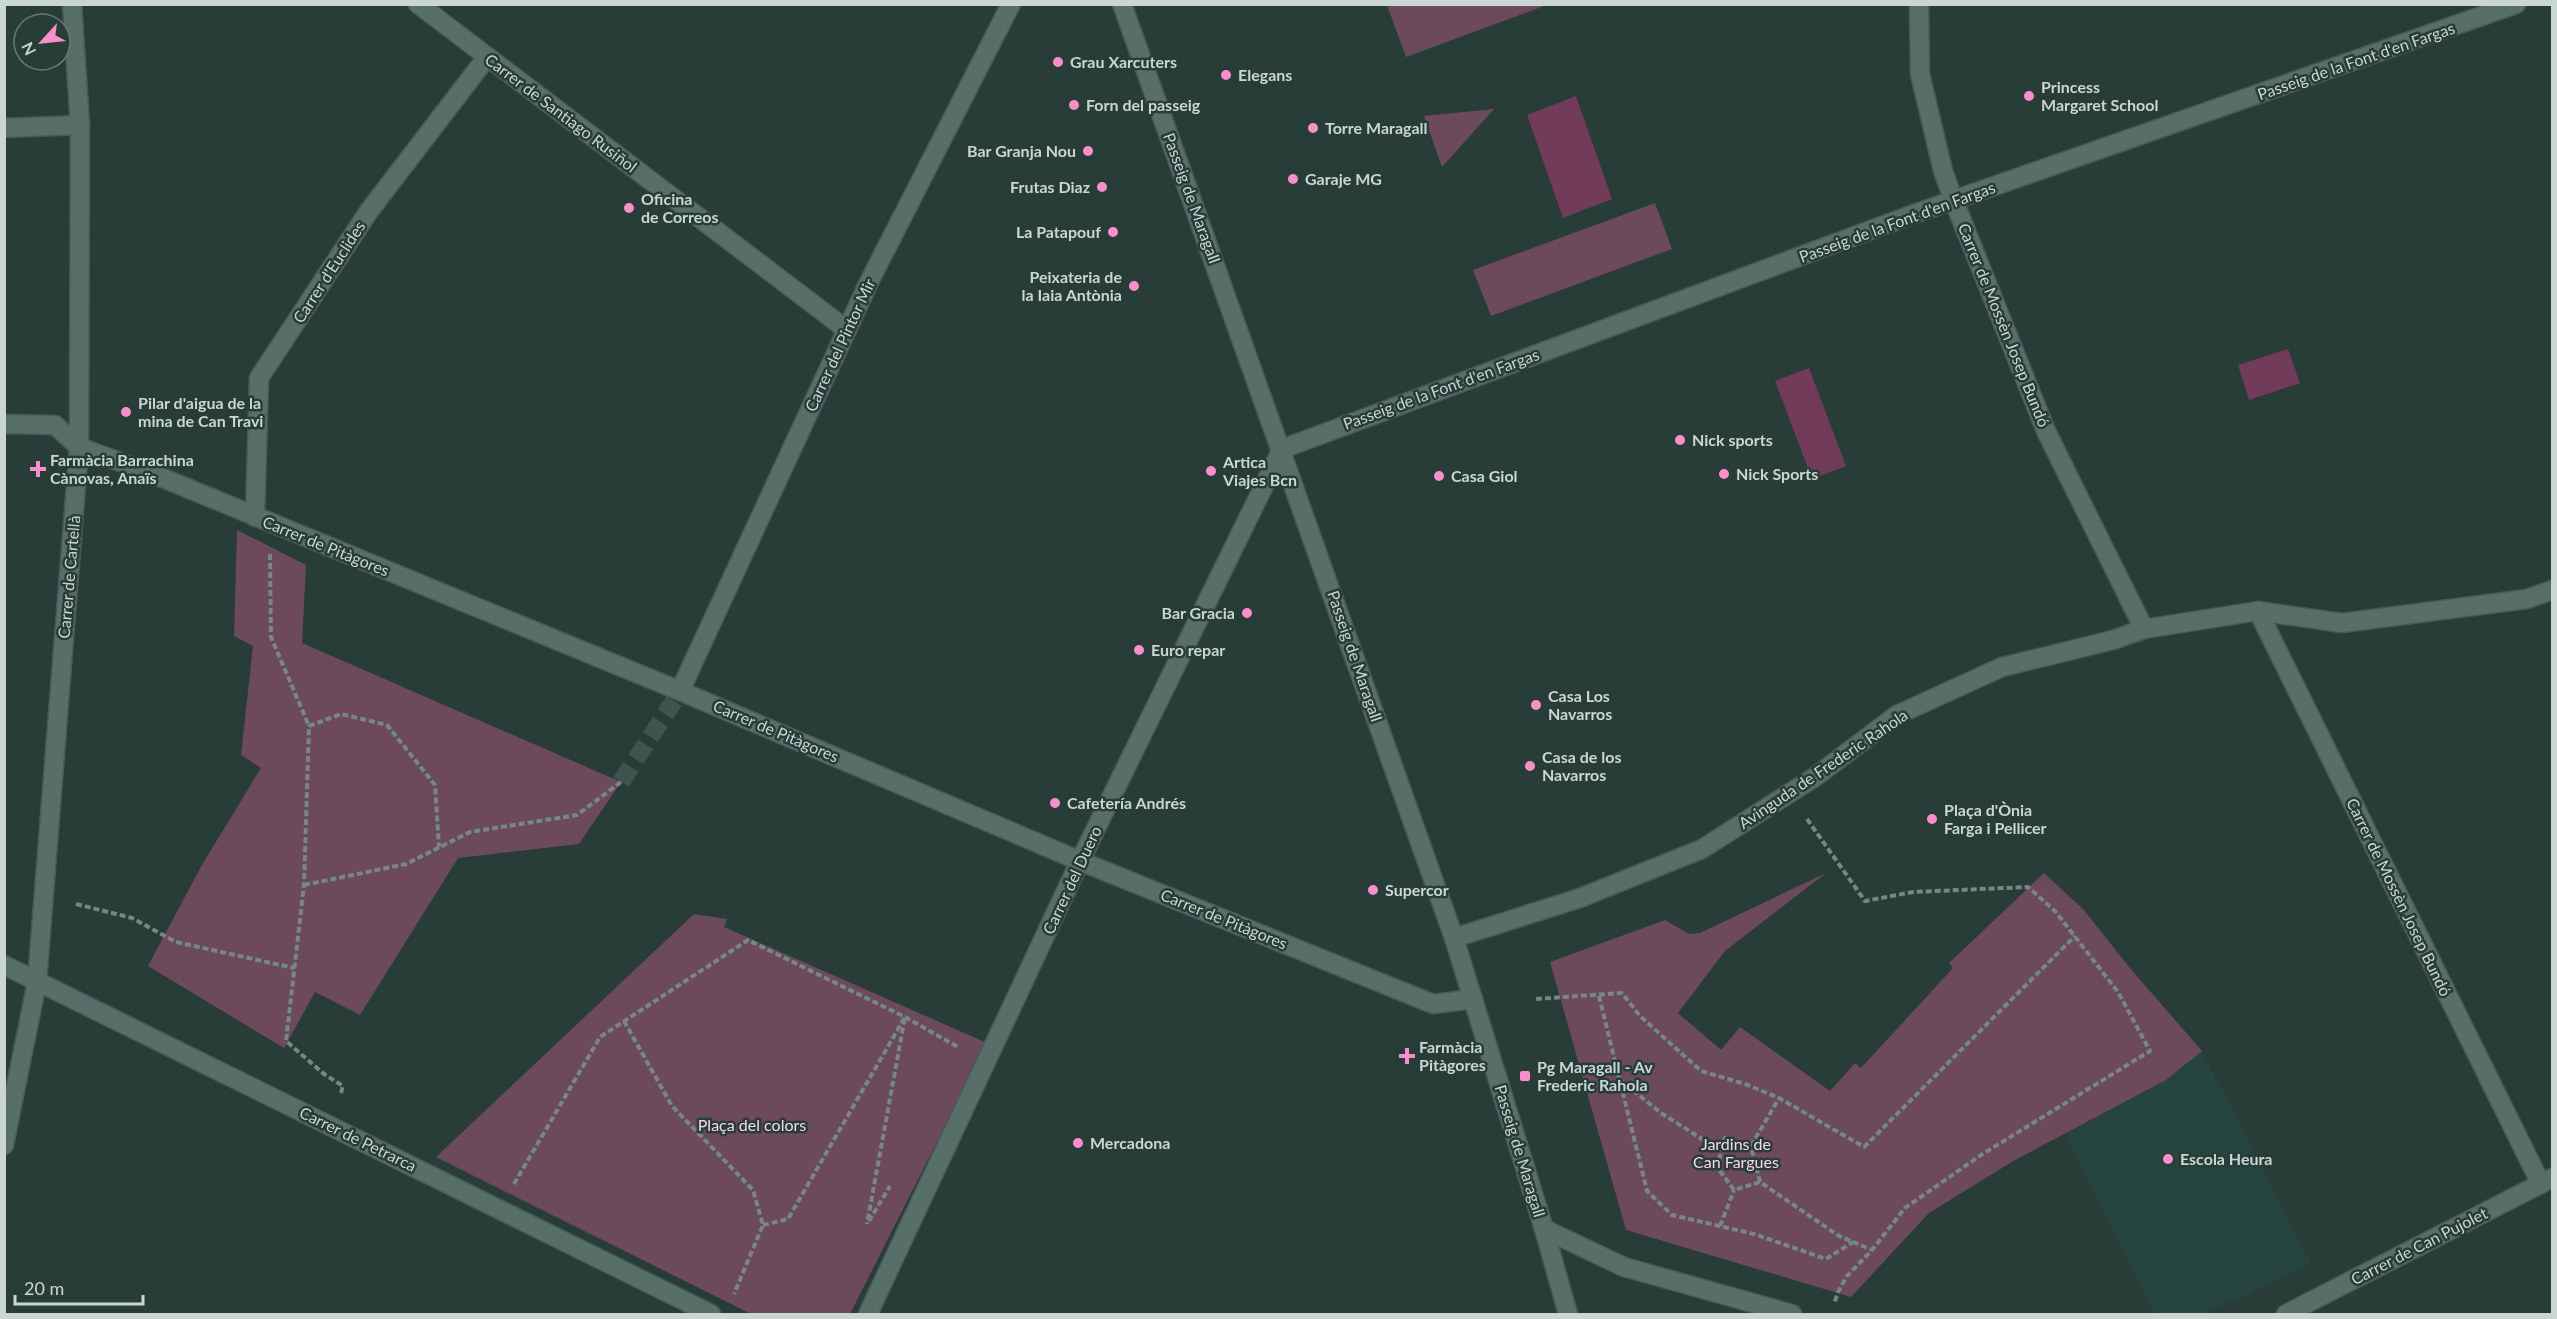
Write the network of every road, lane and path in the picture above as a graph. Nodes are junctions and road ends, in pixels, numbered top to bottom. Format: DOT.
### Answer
graph roads {
  1 [pos="72,4"];
  2 [pos="418,4"];
  3 [pos="1011,4"];
  4 [pos="1122,4"];
  5 [pos="1919,4"];
  6 [pos="2516,4"];
  7 [pos="487,57"];
  8 [pos="80,125"];
  9 [pos="4,128"];
  10 [pos="1954,201"];
  11 [pos="847,330"];
  12 [pos="4,424"];
  13 [pos="79,447"];
  14 [pos="1282,449"];
  15 [pos="255,517"];
  16 [pos="270,547"];
  17 [pos="2553,590"];
  18 [pos="2258,611"];
  19 [pos="2144,629"];
  20 [pos="680,691"];
  21 [pos="309,726"];
  22 [pos="621,782"];
  23 [pos="1807,818"];
  24 [pos="439,847"];
  25 [pos="1080,861"];
  26 [pos="304,885"];
  27 [pos="76,904"];
  28 [pos="2075,936"];
  29 [pos="1454,938"];
  30 [pos="4,965"];
  31 [pos="294,968"];
  32 [pos="36,982"];
  33 [pos="1598,995"];
  34 [pos="1473,999"];
  35 [pos="1536,999"];
  36 [pos="905,1017"];
  37 [pos="624,1021"];
  38 [pos="965,1051"];
  39 [pos="1618,1078"];
  40 [pos="341,1092"];
  41 [pos="1779,1098"];
  42 [pos="4,1145"];
  43 [pos="1751,1146"];
  44 [pos="1721,1151"];
  45 [pos="2547,1181"];
  46 [pos="1760,1182"];
  47 [pos="514,1185"];
  48 [pos="1734,1190"];
  49 [pos="867,1224"];
  50 [pos="764,1225"];
  51 [pos="1720,1226"];
  52 [pos="1544,1229"];
  53 [pos="1853,1242"];
  54 [pos="1872,1250"];
  55 [pos="734,1295"];
  56 [pos="1834,1304"];
  57 [pos="711,1314"];
  58 [pos="868,1314"];
  59 [pos="1568,1314"];
  60 [pos="1792,1314"];
  61 [pos="2286,1314"];
  1 -- 8 [label="street, Carrer de Cartellà"];
  2 -- 7 [label="street, Carrer de Santiago Rusiñol"];
  3 -- 11 [label="street, Carrer del Pintor Mir"];
  4 -- 14 [label="street, Passeig de Maragall"];
  5 -- 10 [label="street, Carrer de Mossèn Josep Bundó"];
  6 -- 10 [label="street, Passeig de la Font d'en Fargas"];
  7 -- 11 [label="street, Carrer de Santiago Rusiñol"];
  7 -- 15 [label="street, Carrer d'Euclides"];
  8 -- 9 [label="street"];
  8 -- 13 [label="street, Carrer de Cartellà"];
  10 -- 14 [label="street, Passeig de la Font d'en Fargas"];
  10 -- 19 [label="street, Carrer de Mossèn Josep Bundó"];
  11 -- 20 [label="street, Carrer del Pintor Mir"];
  12 -- 13 [label="street"];
  13 -- 15 [label="street, Carrer de Pitàgores"];
  13 -- 32 [label="street, Carrer de Cartellà"];
  14 -- 25 [label="street, Carrer del Duero"];
  14 -- 29 [label="street, Passeig de Maragall"];
  15 -- 20 [label="street, Carrer de Pitàgores"];
  16 -- 21 [label="path"];
  17 -- 18 [label="street, Avinguda de Frederic Rahola"];
  18 -- 19 [label="street, Avinguda de Frederic Rahola"];
  18 -- 45 [label="street, Carrer de Mossèn Josep Bundó"];
  19 -- 29 [label="street, Avinguda de Frederic Rahola"];
  20 -- 25 [label="street, Carrer de Pitàgores"];
  21 -- 24 [label="path"];
  21 -- 26 [label="path"];
  22 -- 24 [label="path"];
  23 -- 28 [label="path"];
  24 -- 26 [label="path"];
  25 -- 34 [label="street, Carrer de Pitàgores"];
  25 -- 58 [label="street, Carrer del Duero"];
  26 -- 31 [label="path"];
  27 -- 31 [label="path"];
  28 -- 41 [label="path"];
  28 -- 54 [label="path"];
  29 -- 34 [label="street, Passeig de Maragall"];
  30 -- 32 [label="street, Carrer de Petrarca"];
  31 -- 40 [label="path"];
  32 -- 42 [label="street, Carrer de Cartellà"];
  32 -- 57 [label="street, Carrer de Petrarca"];
  33 -- 35 [label="path"];
  33 -- 39 [label="path"];
  33 -- 41 [label="path"];
  34 -- 52 [label="street, Passeig de Maragall"];
  36 -- 37 [label="path"];
  36 -- 38 [label="path"];
  36 -- 49 [label="path"];
  36 -- 50 [label="path"];
  37 -- 47 [label="path"];
  37 -- 50 [label="path"];
  39 -- 44 [label="path"];
  39 -- 51 [label="path"];
  41 -- 43 [label="path"];
  43 -- 44 [label="path"];
  43 -- 46 [label="path"];
  44 -- 48 [label="path"];
  45 -- 61 [label="street, Carrer de Can Pujolet"];
  46 -- 48 [label="path"];
  46 -- 53 [label="path"];
  48 -- 51 [label="path"];
  50 -- 55 [label="path"];
  51 -- 53 [label="path"];
  52 -- 59 [label="street, Passeig de Maragall"];
  52 -- 60 [label="street"];
  53 -- 54 [label="path"];
  54 -- 56 [label="path"];
}
